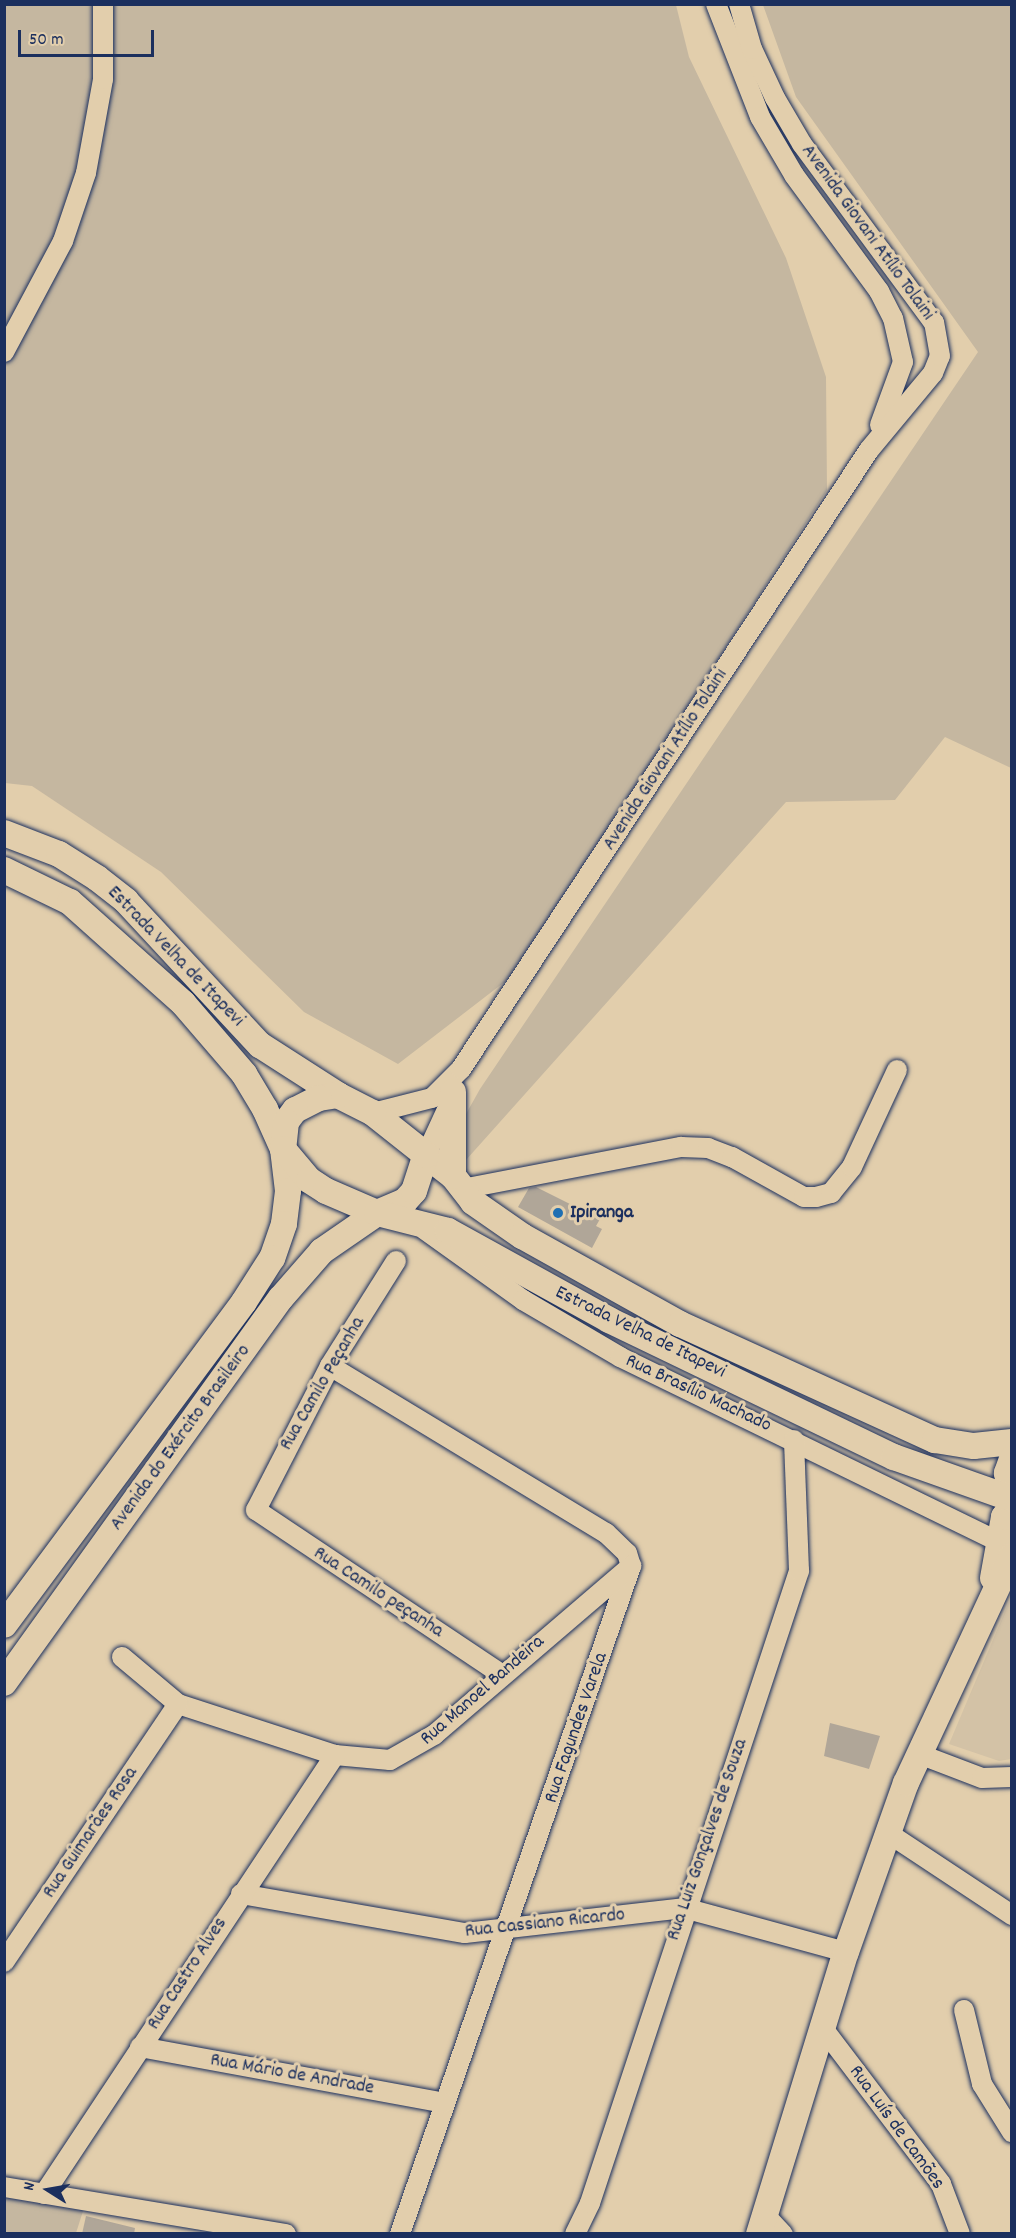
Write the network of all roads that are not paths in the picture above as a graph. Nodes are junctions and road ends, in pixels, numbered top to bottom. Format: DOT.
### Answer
graph roads {
  1 [pos="103,4"];
  2 [pos="716,4"];
  3 [pos="739,4"];
  4 [pos="4,352"];
  5 [pos="869,450"];
  6 [pos="4,832"];
  7 [pos="4,870"];
  8 [pos="897,1070"];
  9 [pos="457,1080"];
  10 [pos="338,1095"];
  11 [pos="373,1113"];
  12 [pos="283,1149"];
  13 [pos="425,1160"];
  14 [pos="458,1182"];
  15 [pos="377,1213"];
  16 [pos="411,1222"];
  17 [pos="396,1261"];
  18 [pos="330,1366"];
  19 [pos="794,1440"];
  20 [pos="1011,1442"];
  21 [pos="1011,1459"];
  22 [pos="1011,1501"];
  23 [pos="256,1510"];
  24 [pos="1005,1549"];
  25 [pos="632,1566"];
  26 [pos="4,1625"];
  27 [pos="122,1657"];
  28 [pos="501,1674"];
  29 [pos="4,1683"];
  30 [pos="178,1704"];
  31 [pos="919,1754"];
  32 [pos="335,1755"];
  33 [pos="1011,1777"];
  34 [pos="888,1833"];
  35 [pos="241,1894"];
  36 [pos="684,1908"];
  37 [pos="1011,1915"];
  38 [pos="504,1929"];
  39 [pos="846,1952"];
  40 [pos="4,1962"];
  41 [pos="964,2010"];
  42 [pos="822,2027"];
  43 [pos="140,2047"];
  44 [pos="444,2103"];
  45 [pos="1011,2133"];
  46 [pos="4,2187"];
  47 [pos="44,2194"];
  48 [pos="762,2224"];
  49 [pos="286,2234"];
  50 [pos="400,2234"];
  51 [pos="575,2234"];
  52 [pos="783,2234"];
  53 [pos="960,2234"];
  1 -- 4 [label="street"];
  2 -- 5 [label="street, Avenida Giovani Atílio Tolaini"];
  3 -- 5 [label="street, Avenida Giovani Atílio Tolaini"];
  5 -- 9 [label="street, Avenida Giovani Atílio Tolaini"];
  6 -- 10 [label="main road, Estrada Velha de Itapevi"];
  7 -- 12 [label="main road, Estrada Velha de Itapevi"];
  8 -- 14 [label="street"];
  9 -- 11 [label="street"];
  9 -- 13 [label="street"];
  9 -- 14 [label="main road"];
  10 -- 11 [label="main road, Estrada Velha de Itapevi"];
  10 -- 12 [label="main road"];
  11 -- 13 [label="main road, Estrada Velha de Itapevi"];
  12 -- 15 [label="main road, Estrada Velha de Itapevi"];
  12 -- 26 [label="main road, Avenida do Exército Brasileiro"];
  13 -- 14 [label="main road, Estrada Velha de Itapevi"];
  13 -- 15 [label="main road"];
  14 -- 20 [label="main road, Estrada Velha de Itapevi"];
  15 -- 16 [label="main road, Estrada Velha de Itapevi"];
  15 -- 29 [label="main road, Avenida do Exército Brasileiro"];
  16 -- 19 [label="street, Rua Brasílio Machado"];
  16 -- 22 [label="main road, Estrada Velha de Itapevi"];
  17 -- 18 [label="street, Rua Camilo Peçanha"];
  18 -- 23 [label="street, Rua Camilo Peçanha"];
  18 -- 25 [label="street"];
  19 -- 24 [label="street, Rua Brasílio Machado"];
  19 -- 36 [label="street, Rua Luiz Gonçalves de Souza"];
  21 -- 22 [label="main road"];
  22 -- 24 [label="main road"];
  23 -- 28 [label="street, Rua Camilo peçanha"];
  24 -- 31 [label="main road"];
  25 -- 28 [label="street, Rua Manoel Bandeira"];
  25 -- 38 [label="street, Rua Fagundes Varela"];
  27 -- 30 [label="street, Rua Manoel Bandeira"];
  28 -- 32 [label="street, Rua Manoel Bandeira"];
  30 -- 32 [label="street, Rua Manoel Bandeira"];
  30 -- 40 [label="street, Rua Guimarães Rosa"];
  31 -- 33 [label="street"];
  31 -- 34 [label="main road"];
  32 -- 35 [label="street, Rua Castro Alves"];
  34 -- 37 [label="street"];
  34 -- 39 [label="main road"];
  35 -- 38 [label="street, Rua Cassiano Ricardo"];
  35 -- 43 [label="street, Rua Castro Alves"];
  36 -- 38 [label="street, Rua Cassiano Ricardo"];
  36 -- 39 [label="street, Rua Cassiano Ricardo"];
  36 -- 51 [label="street, Rua Luiz Gonçalves de Souza"];
  38 -- 44 [label="street, Rua Fagundes Varela"];
  39 -- 42 [label="main road"];
  41 -- 45 [label="street"];
  42 -- 48 [label="main road"];
  42 -- 53 [label="street, Rua Luís de Camões"];
  43 -- 44 [label="street, Rua Mário de Andrade"];
  43 -- 47 [label="street, Rua Castro Alves"];
  44 -- 50 [label="street, Rua Fagundes Varela"];
  46 -- 47 [label="street"];
  47 -- 49 [label="street"];
  48 -- 52 [label="street"];
}
